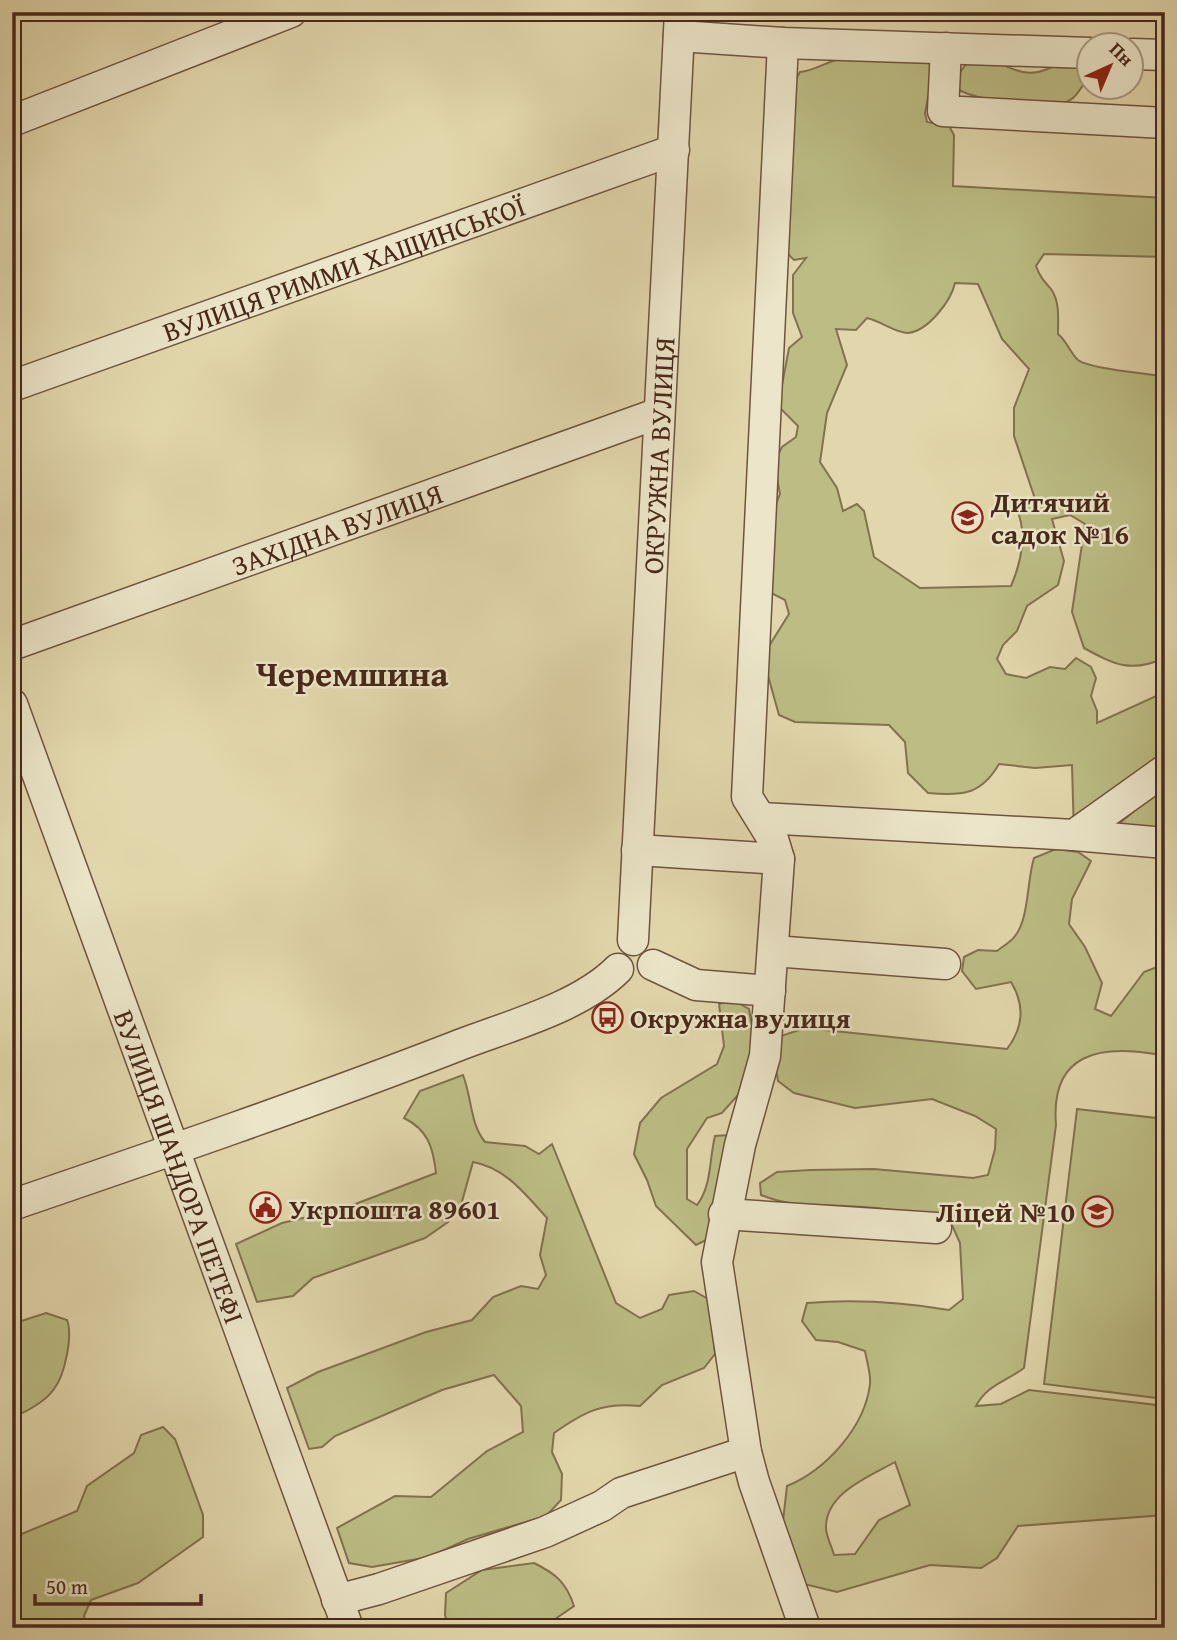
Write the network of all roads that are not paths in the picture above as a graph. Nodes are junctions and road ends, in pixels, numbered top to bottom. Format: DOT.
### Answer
graph roads {
  1 [pos="291,12"];
  2 [pos="680,24"];
  3 [pos="783,43"];
  4 [pos="946,48"];
  5 [pos="1076,53"];
  6 [pos="1146,54"];
  7 [pos="1165,55"];
  8 [pos="12,121"];
  9 [pos="1165,123"];
  10 [pos="674,150"];
  11 [pos="12,386"];
  12 [pos="659,413"];
  13 [pos="12,645"];
  14 [pos="12,704"];
  15 [pos="1165,770"];
  16 [pos="761,818"];
  17 [pos="1074,835"];
  18 [pos="1165,843"];
  19 [pos="637,850"];
  20 [pos="779,859"];
  21 [pos="633,940"];
  22 [pos="773,951"];
  23 [pos="945,964"];
  24 [pos="653,965"];
  25 [pos="618,969"];
  26 [pos="770,992"];
  27 [pos="176,1149"];
  28 [pos="12,1205"];
  29 [pos="724,1214"];
  30 [pos="936,1228"];
  31 [pos="746,1452"];
  32 [pos="337,1600"];
  33 [pos="348,1628"];
  34 [pos="805,1628"];
  1 -- 8 [label="street"];
  2 -- 3 [label="street"];
  2 -- 10 [label="street, ОКРУЖНА ВУЛИЦЯ"];
  3 -- 4 [label="street"];
  3 -- 16 [label="street"];
  4 -- 5 [label="street"];
  4 -- 9 [label="street"];
  6 -- 7 [label="street"];
  10 -- 11 [label="street, ВУЛИЦЯ РИММИ ХАЩИНСЬКОЇ"];
  10 -- 12 [label="street, ОКРУЖНА ВУЛИЦЯ"];
  12 -- 13 [label="street, ЗАХІДНА ВУЛИЦЯ"];
  12 -- 19 [label="street, ОКРУЖНА ВУЛИЦЯ"];
  14 -- 27 [label="street, ВУЛИЦЯ ШАНДОРА ПЕТЕФІ"];
  15 -- 17 [label="street"];
  16 -- 17 [label="street"];
  16 -- 20 [label="street"];
  17 -- 18 [label="street"];
  19 -- 20 [label="street"];
  19 -- 21 [label="street, ОКРУЖНА ВУЛИЦЯ"];
  20 -- 22 [label="street"];
  21 -- 24 [label="street"];
  21 -- 25 [label="street, ОКРУЖНА ВУЛИЦЯ"];
  22 -- 23 [label="street"];
  22 -- 26 [label="street"];
  24 -- 25 [label="street"];
  24 -- 26 [label="street"];
  25 -- 27 [label="street, ОКРУЖНА ВУЛИЦЯ"];
  26 -- 29 [label="street"];
  27 -- 28 [label="street, ОКРУЖНА ВУЛИЦЯ"];
  27 -- 32 [label="street, ВУЛИЦЯ ШАНДОРА ПЕТЕФІ"];
  29 -- 30 [label="street"];
  29 -- 31 [label="street"];
  31 -- 32 [label="street"];
  31 -- 34 [label="street"];
  32 -- 33 [label="street, ВУЛИЦЯ ШАНДОРА ПЕТЕФІ"];
}
